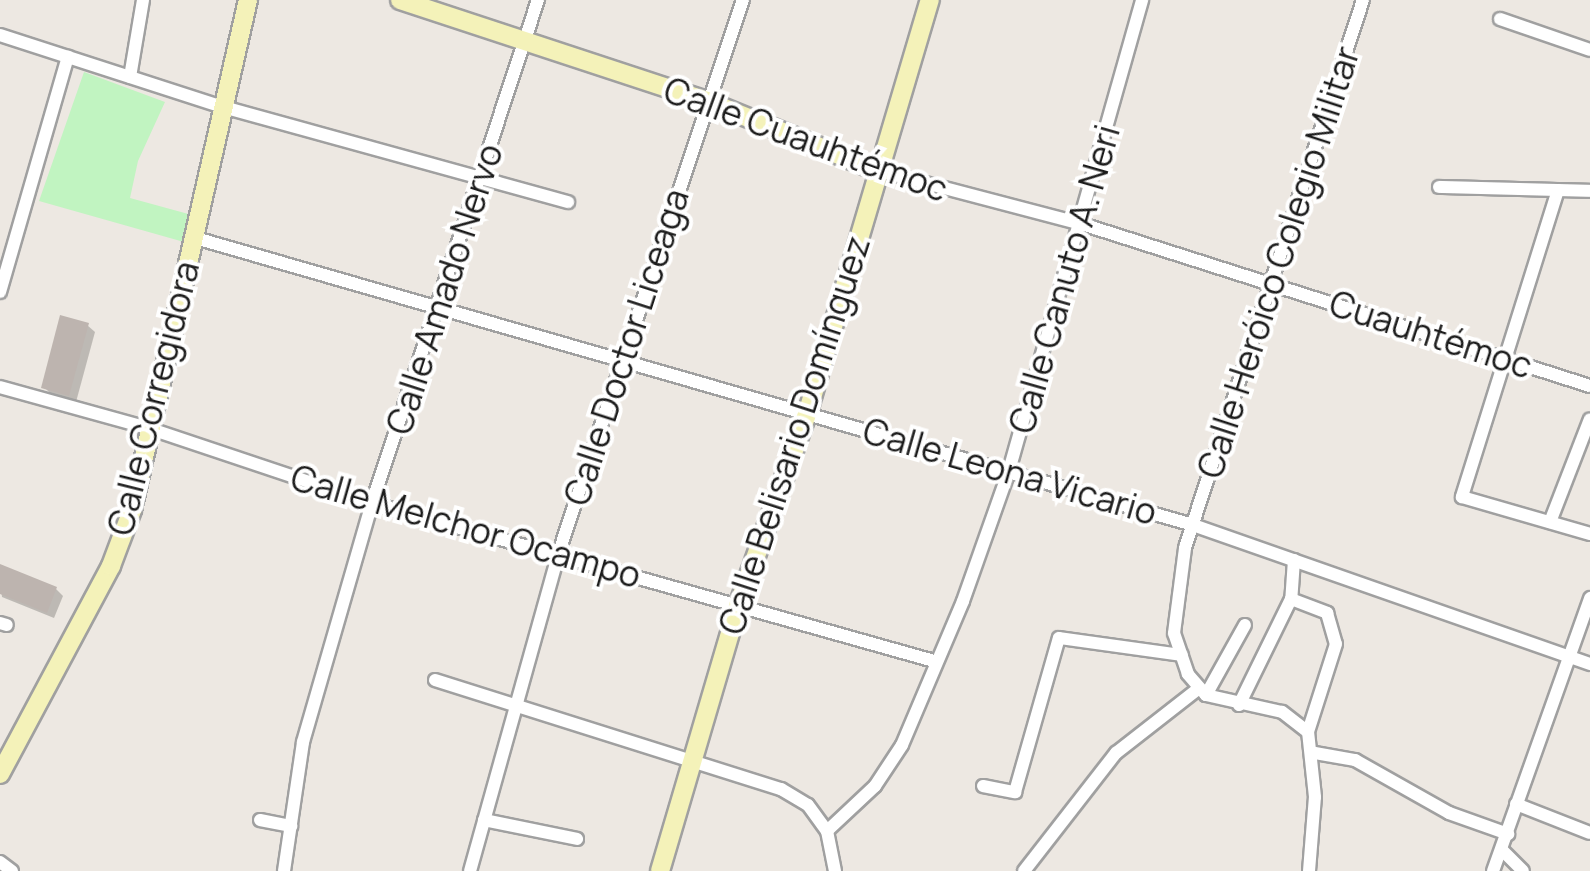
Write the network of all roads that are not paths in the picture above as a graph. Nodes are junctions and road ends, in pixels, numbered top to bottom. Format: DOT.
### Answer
graph roads {
  1 [pos="143,0"];
  2 [pos="248,0"];
  3 [pos="400,0"];
  4 [pos="538,0"];
  5 [pos="743,0"];
  6 [pos="930,0"];
  7 [pos="1142,0"];
  8 [pos="1363,0"];
  9 [pos="1500,20"];
  10 [pos="0,34"];
  11 [pos="527,42"];
  12 [pos="1590,50"];
  13 [pos="68,57"];
  14 [pos="130,77"];
  15 [pos="707,101"];
  16 [pos="223,108"];
  17 [pos="876,170"];
  18 [pos="479,179"];
  19 [pos="1439,187"];
  20 [pos="1558,190"];
  21 [pos="1590,191"];
  22 [pos="568,202"];
  23 [pos="1082,224"];
  24 [pos="192,236"];
  25 [pos="1272,284"];
  26 [pos="0,292"];
  27 [pos="439,305"];
  28 [pos="1503,357"];
  29 [pos="623,358"];
  30 [pos="1590,386"];
  31 [pos="0,388"];
  32 [pos="808,410"];
  33 [pos="1590,419"];
  34 [pos="151,429"];
  35 [pos="1008,474"];
  36 [pos="372,503"];
  37 [pos="1550,522"];
  38 [pos="1193,525"];
  39 [pos="1590,534"];
  40 [pos="558,555"];
  41 [pos="1294,560"];
  42 [pos="1590,598"];
  43 [pos="1291,599"];
  44 [pos="739,603"];
  45 [pos="1245,624"];
  46 [pos="1182,655"];
  47 [pos="1569,656"];
  48 [pos="934,661"];
  49 [pos="1590,664"];
  50 [pos="435,680"];
  51 [pos="1202,692"];
  52 [pos="516,703"];
  53 [pos="1239,704"];
  54 [pos="1308,732"];
  55 [pos="1315,754"];
  56 [pos="695,763"];
  57 [pos="0,774"];
  58 [pos="982,786"];
  59 [pos="1516,804"];
  60 [pos="260,820"];
  61 [pos="484,820"];
  62 [pos="291,826"];
  63 [pos="827,831"];
  64 [pos="1590,832"];
  65 [pos="1508,834"];
  66 [pos="577,839"];
  67 [pos="1503,852"];
  68 [pos="0,862"];
  69 [pos="12,871"];
  70 [pos="286,871"];
  71 [pos="470,871"];
  72 [pos="660,871"];
  73 [pos="835,871"];
  74 [pos="1024,871"];
  75 [pos="1309,871"];
  76 [pos="1493,871"];
  77 [pos="1523,871"];
  1 -- 14 [label="street"];
  2 -- 16 [label="street, Calle Corregidora"];
  3 -- 11 [label="street, Calle Cuauhtémoc"];
  4 -- 11 [label="street, Calle Amado Nervo"];
  5 -- 15 [label="street, Calle Doctor Liceaga"];
  6 -- 17 [label="street, Calle Belisario Domínguez"];
  7 -- 23 [label="street, Calle Canuto A. Neri"];
  8 -- 25 [label="street, Calle Heróico Colegio Militar"];
  9 -- 12 [label="street"];
  10 -- 13 [label="street"];
  11 -- 15 [label="street, Calle Cuauhtémoc"];
  11 -- 18 [label="street, Calle Amado Nervo"];
  13 -- 14 [label="street"];
  13 -- 26 [label="street"];
  14 -- 16 [label="street"];
  15 -- 17 [label="street, Calle Cuauhtémoc"];
  15 -- 29 [label="street, Calle Doctor Liceaga"];
  16 -- 18 [label="street"];
  16 -- 24 [label="street, Calle Corregidora"];
  17 -- 23 [label="street, Calle Cuauhtémoc"];
  17 -- 32 [label="street, Calle Belisario Domínguez"];
  18 -- 22 [label="street"];
  18 -- 27 [label="street, Calle Amado Nervo"];
  19 -- 20 [label="street"];
  20 -- 21 [label="street"];
  20 -- 28 [label="street"];
  23 -- 25 [label="street, Calle Cuauhtémoc"];
  23 -- 35 [label="street, Calle Canuto A. Neri"];
  24 -- 27 [label="street, Calle Leona Vicario"];
  24 -- 34 [label="street, Calle Corregidora"];
  25 -- 28 [label="street, Cuauhtémoc"];
  25 -- 38 [label="street, Calle Heróico Colegio Militar"];
  27 -- 29 [label="street, Calle Leona Vicario"];
  27 -- 36 [label="street, Calle Amado Nervo"];
  28 -- 30 [label="street, Cuauhtémoc"];
  28 -- 37 [label="street"];
  29 -- 32 [label="street, Calle Leona Vicario"];
  29 -- 40 [label="street, Calle Doctor Liceaga"];
  31 -- 34 [label="street, Calle Melchor Ocampo"];
  32 -- 35 [label="street, Calle Leona Vicario"];
  32 -- 44 [label="street, Calle Belisario Domínguez"];
  33 -- 37 [label="street"];
  34 -- 36 [label="street, Calle Melchor Ocampo"];
  34 -- 57 [label="street, Calle Corregidora"];
  35 -- 38 [label="street, Calle Leona Vicario"];
  35 -- 48 [label="street, Calle Canuto A. Neri"];
  36 -- 40 [label="street, Calle Melchor Ocampo"];
  36 -- 62 [label="street, Calle Amado Nervo"];
  37 -- 39 [label="street"];
  38 -- 41 [label="street, Calle Leona Vicario"];
  38 -- 46 [label="street, Calle Heróico Colegio Militar"];
  40 -- 44 [label="street, Calle Melchor Ocampo"];
  40 -- 52 [label="street, Calle Doctor Liceaga"];
  41 -- 43 [label="street"];
  41 -- 47 [label="street, Calle Leona Vicario"];
  42 -- 47 [label="street"];
  43 -- 53 [label="street"];
  43 -- 54 [label="street"];
  44 -- 48 [label="street, Calle Melchor Ocampo"];
  44 -- 56 [label="street, Calle Belisario Domínguez"];
  45 -- 51 [label="street"];
  46 -- 51 [label="street"];
  46 -- 58 [label="street"];
  47 -- 49 [label="street, Calle Leona Vicario"];
  47 -- 59 [label="street"];
  48 -- 63 [label="street, Calle Canuto A. Neri"];
  50 -- 52 [label="street"];
  51 -- 53 [label="street"];
  51 -- 74 [label="street"];
  52 -- 56 [label="street"];
  52 -- 61 [label="street, Calle Doctor Liceaga"];
  53 -- 54 [label="street"];
  54 -- 55 [label="street"];
  55 -- 65 [label="street"];
  55 -- 75 [label="street"];
  56 -- 63 [label="street"];
  56 -- 72 [label="street, Calle Belisario Domínguez"];
  59 -- 64 [label="street"];
  59 -- 65 [label="street"];
  60 -- 62 [label="street"];
  61 -- 66 [label="street"];
  61 -- 71 [label="street, Calle Doctor Liceaga"];
  62 -- 70 [label="street, Calle Amado Nervo"];
  63 -- 73 [label="street"];
  65 -- 67 [label="street"];
  67 -- 76 [label="street"];
  67 -- 77 [label="street"];
  68 -- 69 [label="street"];
}
